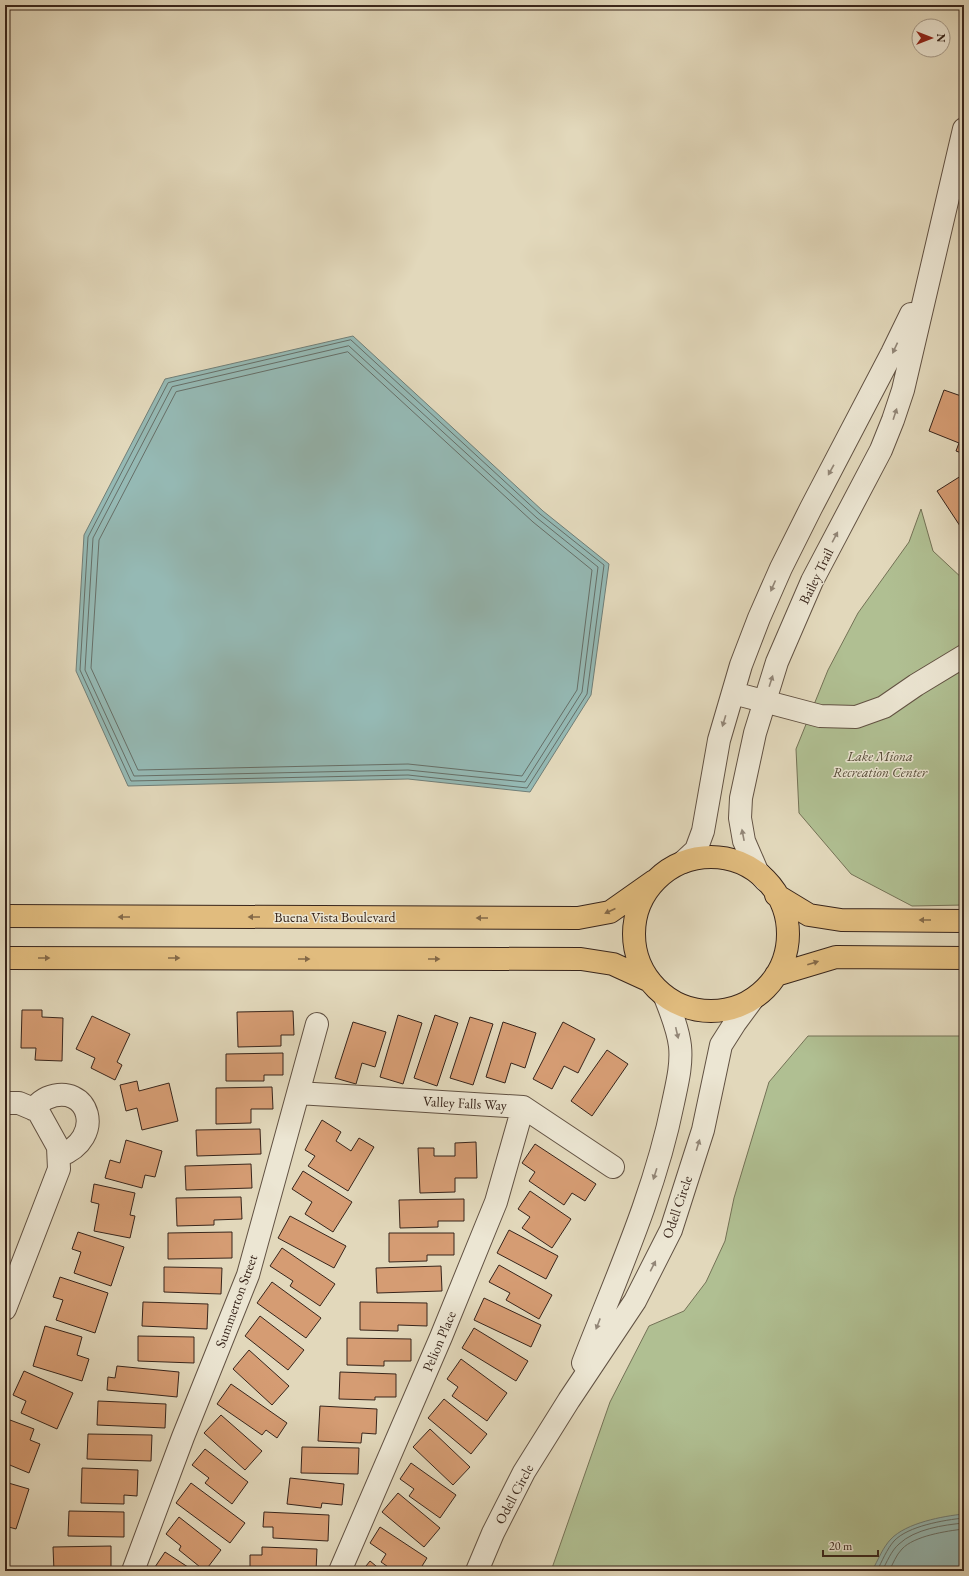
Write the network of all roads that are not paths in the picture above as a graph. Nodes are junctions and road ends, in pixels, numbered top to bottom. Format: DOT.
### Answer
graph roads {
  1 [pos="964,129"];
  2 [pos="955,211"];
  3 [pos="929,275"];
  4 [pos="964,656"];
  5 [pos="733,693"];
  6 [pos="764,702"];
  7 [pos="683,862"];
  8 [pos="654,881"];
  9 [pos="771,888"];
  10 [pos="5,916"];
  11 [pos="964,921"];
  12 [pos="5,958"];
  13 [pos="964,958"];
  14 [pos="776,975"];
  15 [pos="648,980"];
  16 [pos="665,997"];
  17 [pos="752,1000"];
  18 [pos="317,1024"];
  19 [pos="298,1093"];
  20 [pos="5,1103"];
  21 [pos="523,1107"];
  22 [pos="33,1109"];
  23 [pos="59,1156"];
  24 [pos="613,1167"];
  25 [pos="5,1309"];
  26 [pos="569,1400"];
  27 [pos="133,1571"];
  28 [pos="340,1571"];
  29 [pos="477,1571"];
  1 -- 2 [label="street, Bailey Trail"];
  2 -- 3 [label="street, Bailey Trail"];
  3 -- 5 [label="street, Bailey Trail, one-way"];
  6 -- 3 [label="street, Bailey Trail, one-way"];
  4 -- 6 [label="street"];
  5 -- 6 [label="street"];
  5 -- 7 [label="street, Bailey Trail, one-way"];
  9 -- 6 [label="street, Bailey Trail, one-way"];
  7 -- 8 [label="main road, Buena Vista Boulevard"];
  7 -- 9 [label="main road, Buena Vista Boulevard"];
  8 -- 10 [label="main road, Buena Vista Boulevard, one-way"];
  8 -- 15 [label="main road, Buena Vista Boulevard"];
  11 -- 9 [label="main road, Buena Vista Boulevard, one-way"];
  9 -- 14 [label="main road, Buena Vista Boulevard"];
  12 -- 15 [label="main road, Buena Vista Boulevard, one-way"];
  14 -- 13 [label="main road, one-way"];
  14 -- 17 [label="main road, Buena Vista Boulevard"];
  15 -- 16 [label="main road, Buena Vista Boulevard"];
  16 -- 17 [label="main road, Buena Vista Boulevard"];
  16 -- 26 [label="street, Odell Circle, one-way"];
  26 -- 17 [label="street, Odell Circle, one-way"];
  18 -- 19 [label="street, Summerton Street"];
  19 -- 21 [label="street, Valley Falls Way"];
  19 -- 27 [label="street, Summerton Street"];
  20 -- 22 [label="street"];
  21 -- 24 [label="street, Valley Falls Way"];
  21 -- 28 [label="street, Pelion Place"];
  22 -- 23 [label="street"];
  22 -- 23 [label="street"];
  23 -- 25 [label="street"];
  26 -- 29 [label="street, Odell Circle"];
}
